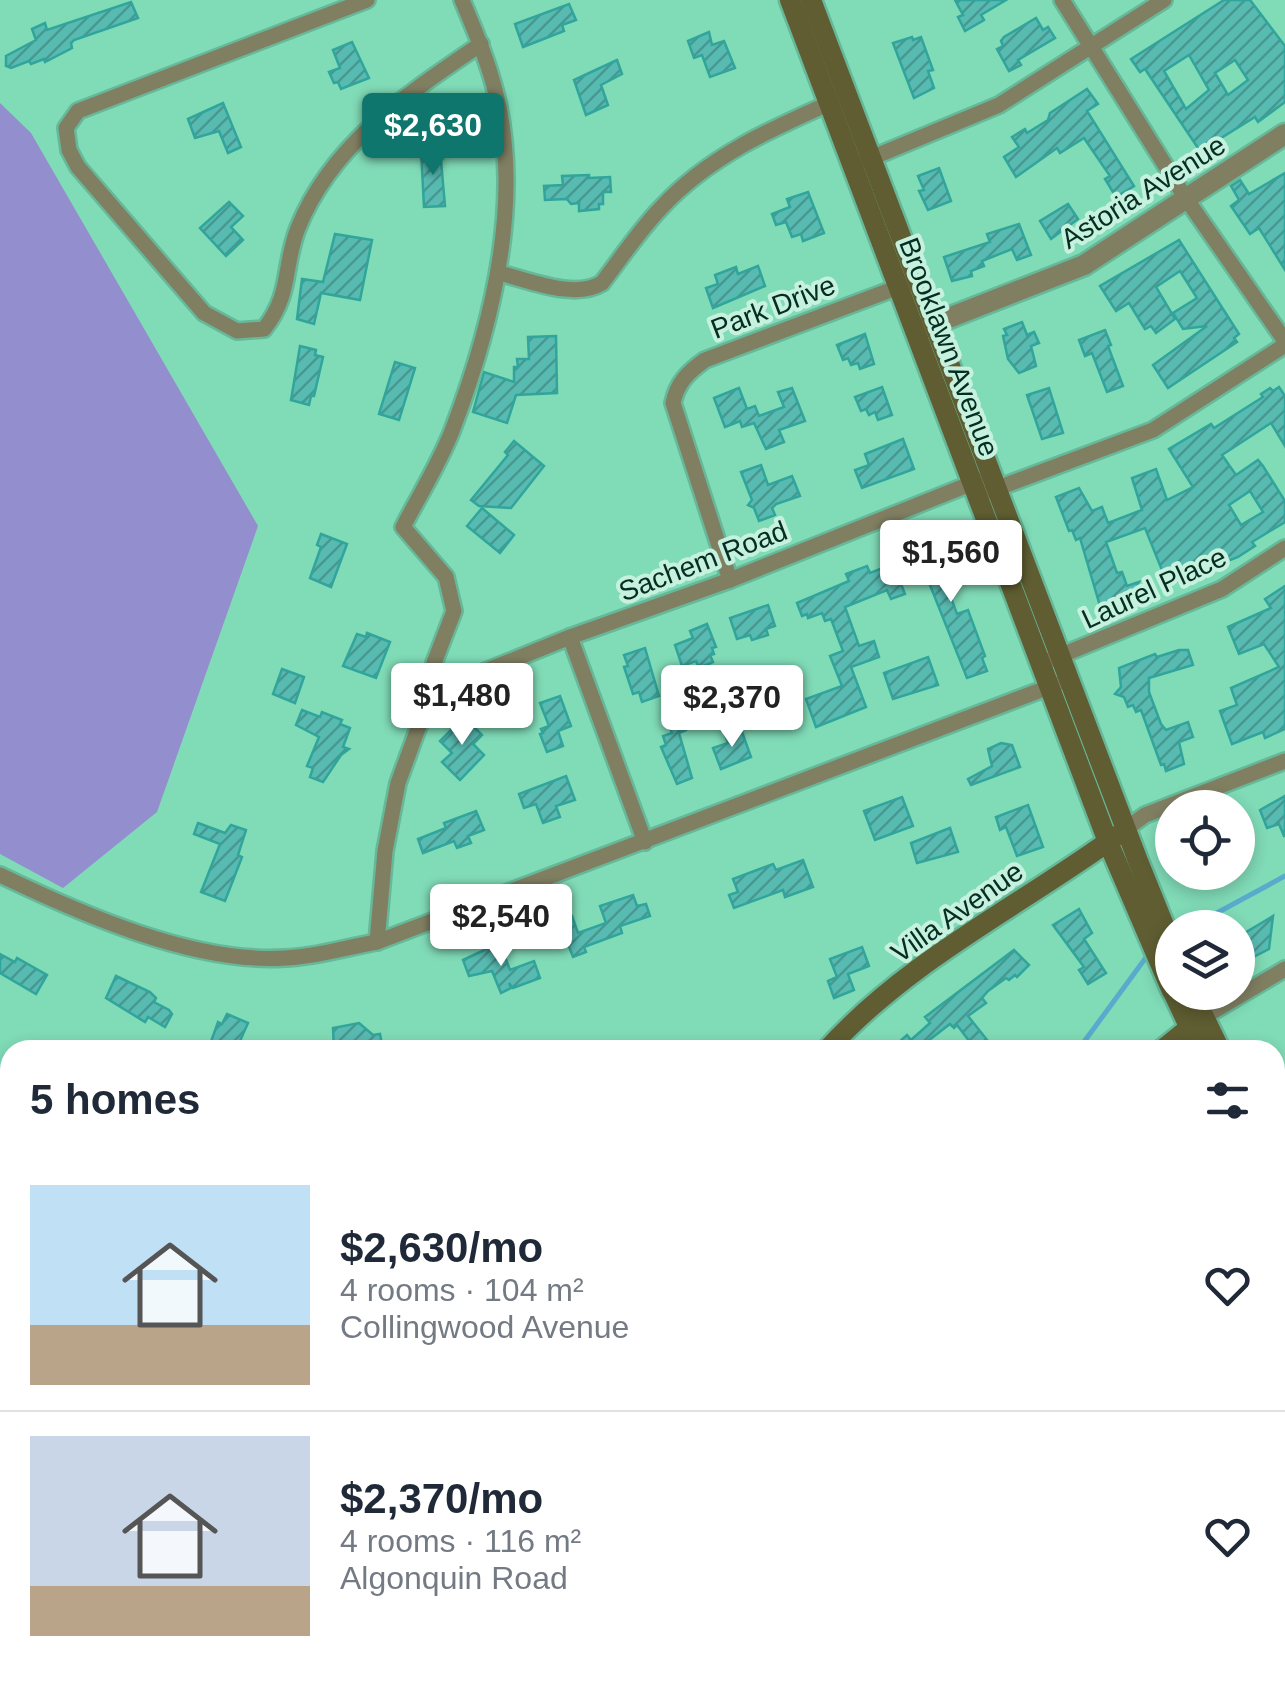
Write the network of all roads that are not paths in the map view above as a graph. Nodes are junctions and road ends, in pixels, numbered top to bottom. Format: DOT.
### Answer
graph roads {
  1 [pos="367,0"];
  2 [pos="462,0"];
  3 [pos="790,0"];
  4 [pos="811,0"];
  5 [pos="1062,0"];
  6 [pos="1164,0"];
  7 [pos="481,44"];
  8 [pos="1091,45"];
  9 [pos="839,98"];
  10 [pos="1285,134"];
  11 [pos="861,162"];
  12 [pos="1185,197"];
  13 [pos="499,273"];
  14 [pos="917,280"];
  15 [pos="896,287"];
  16 [pos="924,328"];
  17 [pos="1285,343"];
  18 [pos="995,481"];
  19 [pos="974,489"];
  20 [pos="1285,548"];
  21 [pos="730,580"];
  22 [pos="570,637"];
  23 [pos="1061,656"];
  24 [pos="1040,664"];
  25 [pos="1060,683"];
  26 [pos="431,693"];
  27 [pos="1285,761"];
  28 [pos="1126,829"];
  29 [pos="645,842"];
  30 [pos="1108,842"];
  31 [pos="0,874"];
  32 [pos="1155,926"];
  33 [pos="1155,927"];
  34 [pos="376,942"];
  35 [pos="1285,969"];
  36 [pos="1187,1010"];
  37 [pos="1194,1010"];
  38 [pos="1195,1022"];
  39 [pos="836,1040"];
  40 [pos="1174,1040"];
  41 [pos="1198,1040"];
  42 [pos="1211,1040"];
  1 -- 7 [label="street"];
  2 -- 7 [label="street"];
  3 -- 9 [label="main road, Brooklawn Avenue"];
  4 -- 9 [label="main road, Brooklawn Avenue"];
  5 -- 8 [label="street"];
  6 -- 8 [label="street"];
  7 -- 13 [label="street"];
  8 -- 11 [label="street"];
  8 -- 12 [label="street"];
  9 -- 11 [label="main road, Brooklawn Avenue"];
  9 -- 13 [label="street"];
  10 -- 12 [label="street, Astoria Avenue"];
  11 -- 14 [label="main road, Brooklawn Avenue"];
  11 -- 15 [label="main road, Brooklawn Avenue"];
  12 -- 16 [label="street, Astoria Avenue"];
  12 -- 17 [label="street"];
  13 -- 26 [label="street"];
  14 -- 15 [label="street, Park Drive"];
  14 -- 16 [label="main road, Brooklawn Avenue"];
  15 -- 16 [label="main road, Brooklawn Avenue"];
  15 -- 21 [label="street, Park Drive"];
  16 -- 18 [label="main road, Brooklawn Avenue"];
  16 -- 19 [label="main road, Brooklawn Avenue"];
  17 -- 18 [label="street, Sachem Road"];
  18 -- 19 [label="street, Sachem Road"];
  18 -- 23 [label="main road, Brooklawn Avenue"];
  19 -- 21 [label="street, Sachem Road"];
  19 -- 24 [label="main road, Brooklawn Avenue"];
  20 -- 23 [label="street, Laurel Place"];
  21 -- 22 [label="street, Sachem Road"];
  22 -- 26 [label="street, Sachem Road"];
  22 -- 29 [label="street"];
  23 -- 24 [label="street, Laurel Place"];
  23 -- 25 [label="main road, Brooklawn Avenue"];
  24 -- 25 [label="main road, Brooklawn Avenue"];
  25 -- 28 [label="main road, Brooklawn Avenue"];
  25 -- 29 [label="street"];
  25 -- 30 [label="main road, Brooklawn Avenue"];
  26 -- 34 [label="street"];
  27 -- 28 [label="street"];
  28 -- 30 [label="main road, Villa Avenue"];
  28 -- 32 [label="main road, Brooklawn Avenue"];
  29 -- 34 [label="street"];
  30 -- 33 [label="main road, Brooklawn Avenue"];
  30 -- 39 [label="main road, Villa Avenue"];
  31 -- 34 [label="street"];
  35 -- 38 [label="street"];
  36 -- 38 [label="main road, Brooklawn Avenue"];
  37 -- 38 [label="main road, Brooklawn Avenue"];
  38 -- 40 [label="main road"];
  38 -- 41 [label="main road, Brooklawn Avenue"];
  38 -- 42 [label="main road, Brooklawn Avenue"];
}
